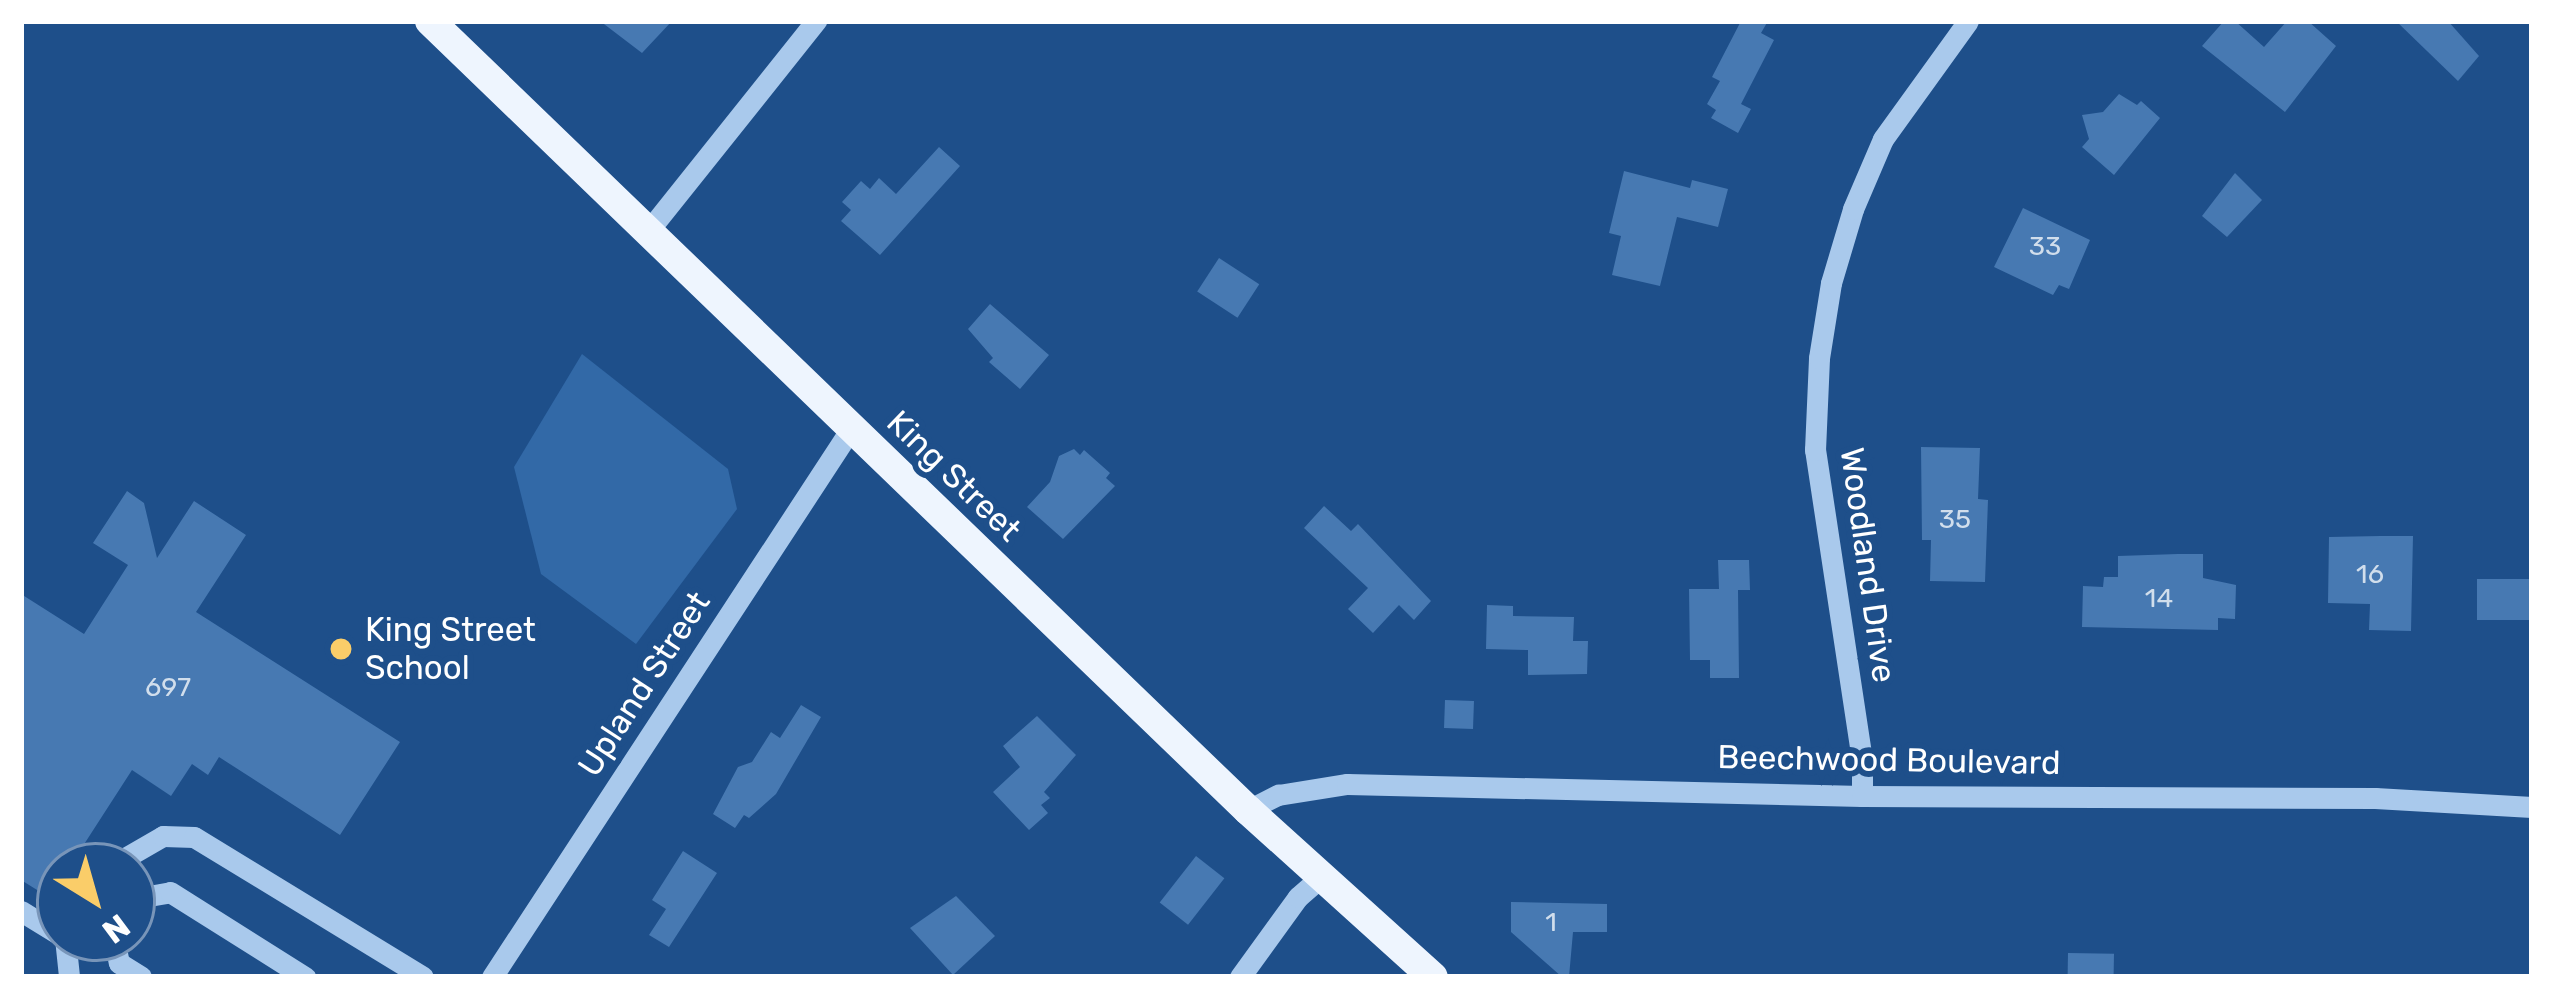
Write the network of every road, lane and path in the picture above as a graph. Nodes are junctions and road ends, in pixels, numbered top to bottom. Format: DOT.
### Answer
graph roads {
  1 [pos="430,21"];
  2 [pos="815,21"];
  3 [pos="1968,21"];
  4 [pos="649,230"];
  5 [pos="852,427"];
  6 [pos="1862,796"];
  7 [pos="2532,807"];
  8 [pos="1248,810"];
  9 [pos="153,842"];
  10 [pos="1324,874"];
  11 [pos="156,895"];
  12 [pos="414,975"];
  13 [pos="305,977"];
  14 [pos="492,977"];
  15 [pos="1240,977"];
  16 [pos="1433,977"];
  1 -- 4 [label="main road, King Street"];
  2 -- 4 [label="street"];
  3 -- 6 [label="street, Woodland Drive"];
  4 -- 5 [label="main road, King Street"];
  5 -- 8 [label="main road, King Street"];
  5 -- 14 [label="street, Upland Street"];
  6 -- 7 [label="street, Beechwood Boulevard"];
  6 -- 8 [label="street, Beechwood Boulevard"];
  8 -- 10 [label="main road, King Street"];
  9 -- 12 [label="street"];
  10 -- 15 [label="street"];
  10 -- 16 [label="main road, King Street"];
  11 -- 13 [label="street"];
}
